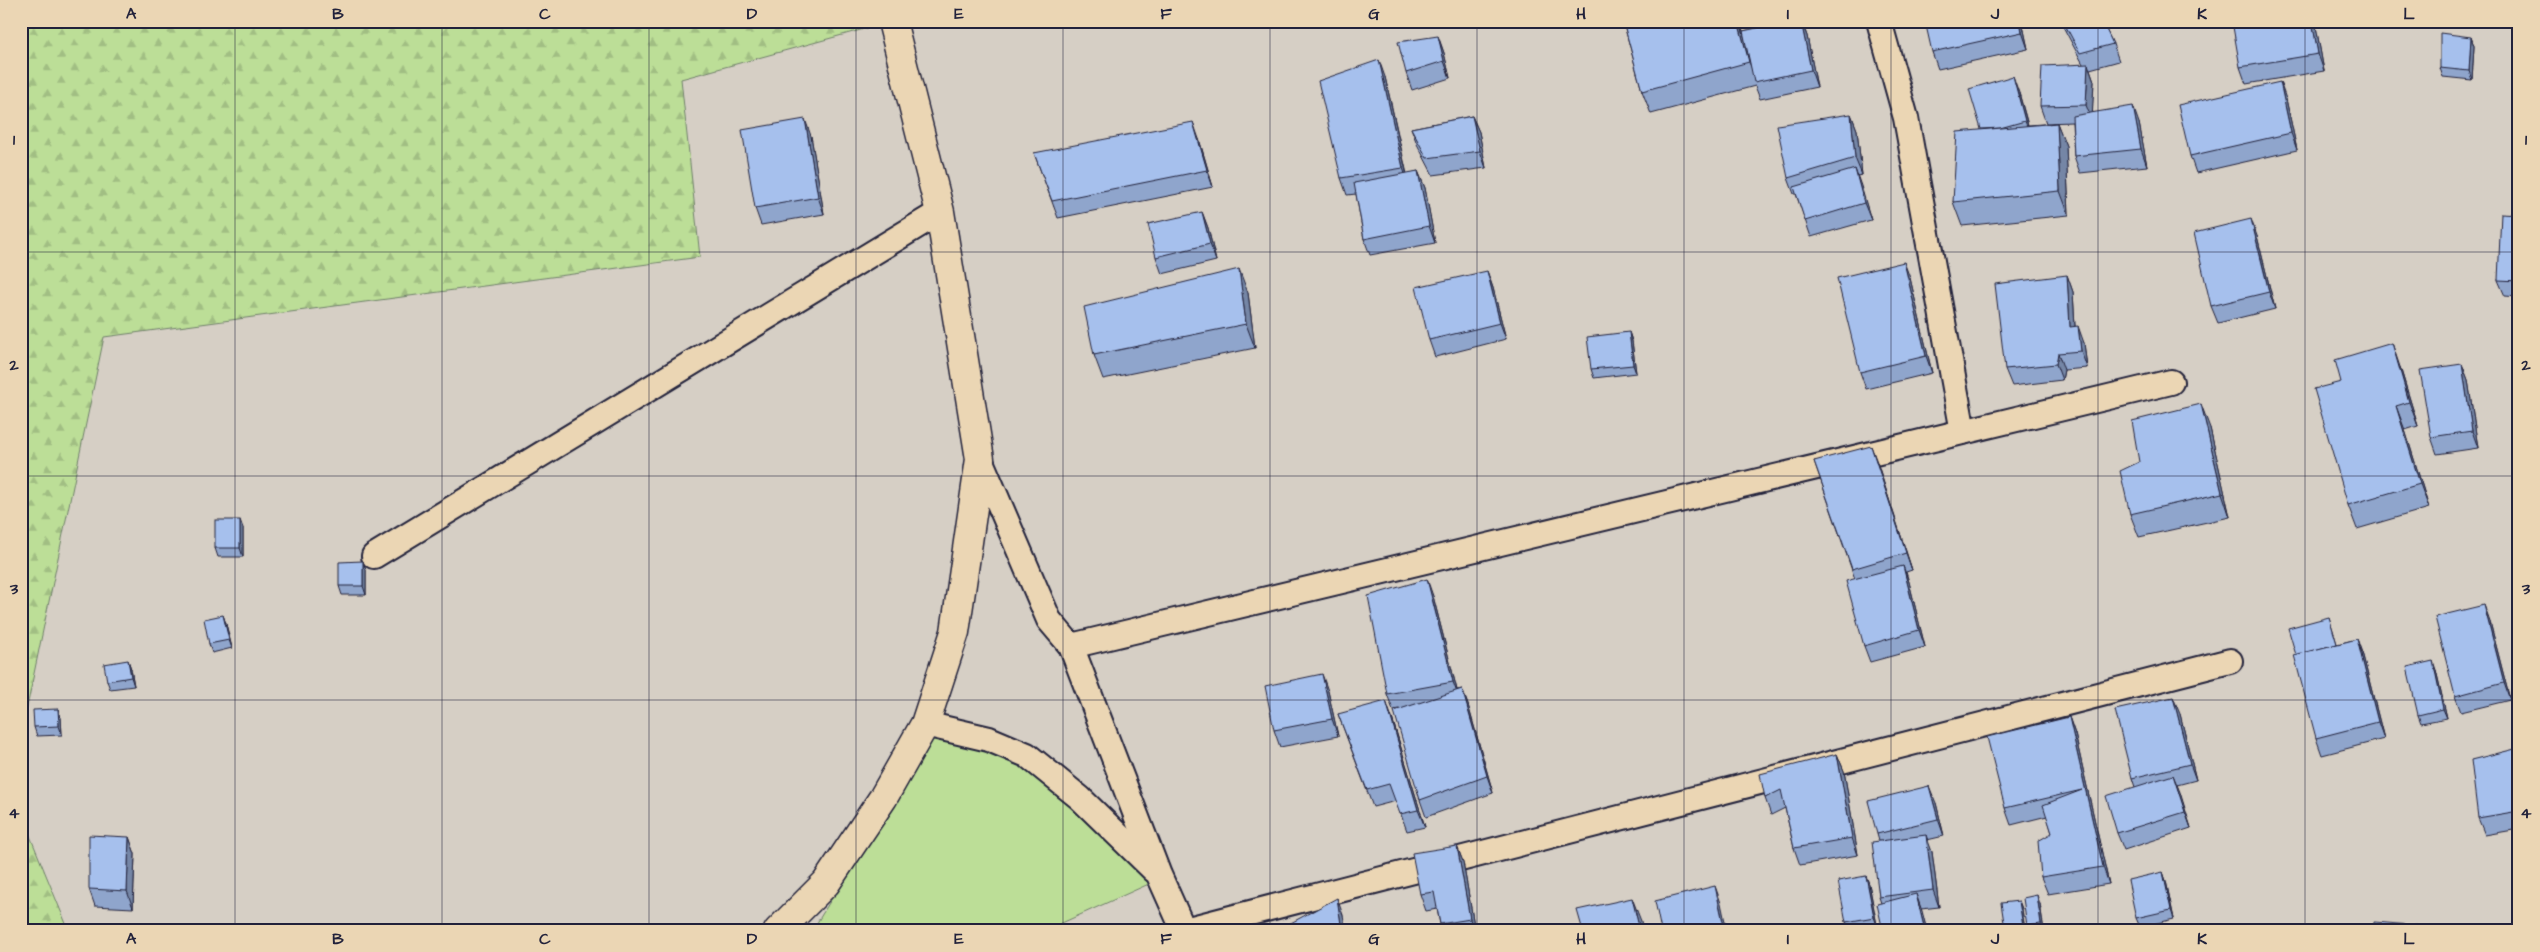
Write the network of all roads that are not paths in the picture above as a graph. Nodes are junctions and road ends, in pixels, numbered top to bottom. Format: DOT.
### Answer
graph roads {
  1 [pos="892,21"];
  2 [pos="1879,21"];
  3 [pos="940,212"];
  4 [pos="2171,382"];
  5 [pos="1963,432"];
  6 [pos="980,459"];
  7 [pos="374,556"];
  8 [pos="1071,646"];
  9 [pos="2230,660"];
  10 [pos="925,724"];
  11 [pos="1159,875"];
  12 [pos="1184,930"];
  13 [pos="778,931"];
  1 -- 3 [label="street"];
  2 -- 5 [label="lane"];
  3 -- 6 [label="street"];
  3 -- 7 [label="lane"];
  4 -- 5 [label="lane"];
  5 -- 8 [label="lane"];
  6 -- 8 [label="lane"];
  6 -- 10 [label="street"];
  8 -- 11 [label="lane"];
  9 -- 12 [label="lane"];
  10 -- 11 [label="lane"];
  10 -- 13 [label="street"];
  11 -- 12 [label="lane"];
}
